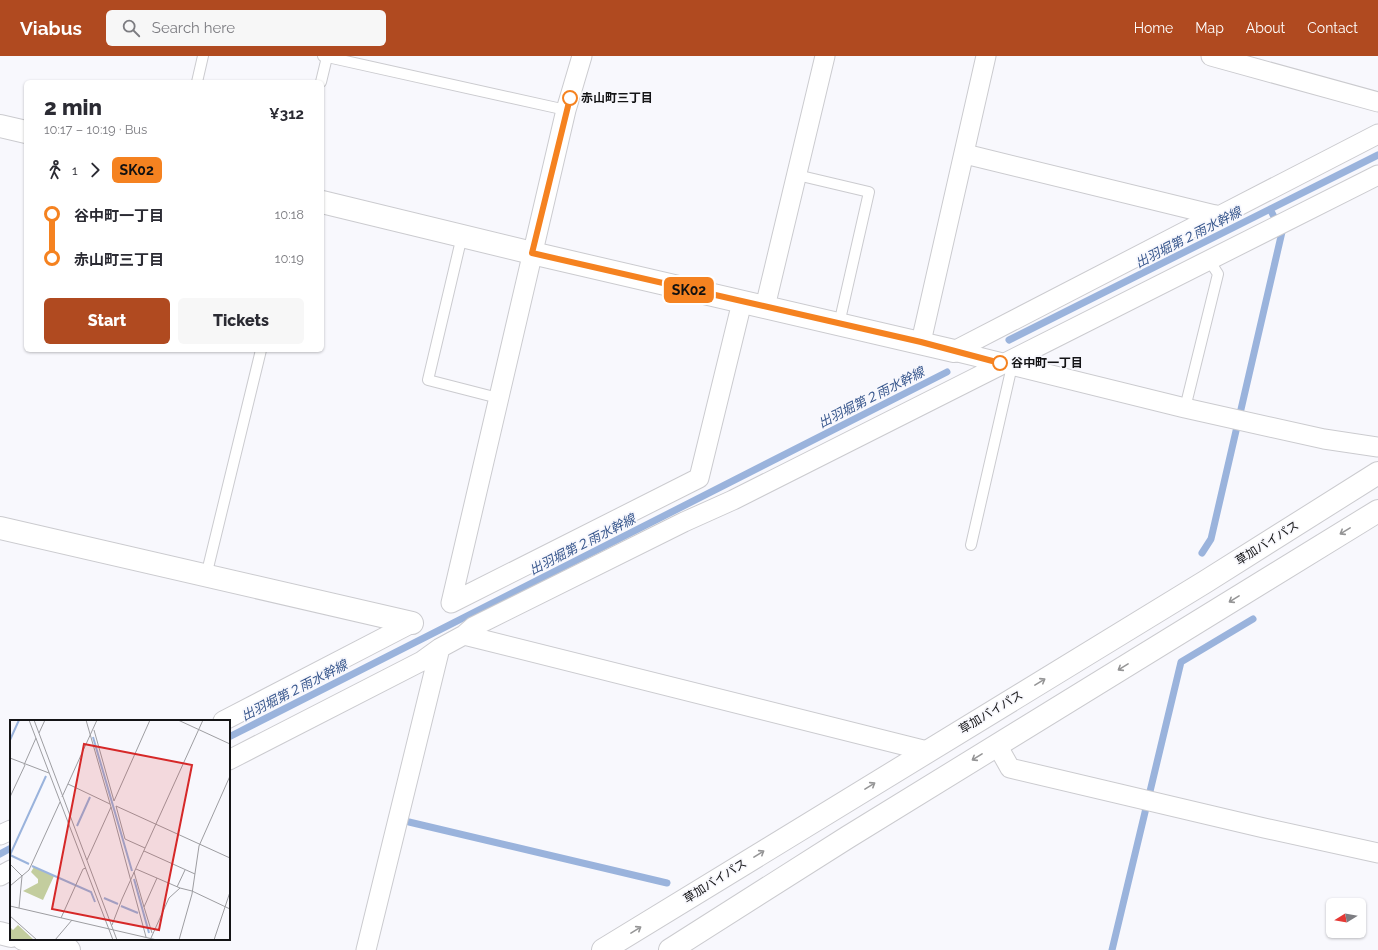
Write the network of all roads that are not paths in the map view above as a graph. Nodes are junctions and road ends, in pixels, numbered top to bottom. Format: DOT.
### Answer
graph roads {
  1 [pos="203,56"];
  2 [pos="325,56"];
  3 [pos="582,56"];
  4 [pos="825,56"];
  5 [pos="986,56"];
  6 [pos="1211,56"];
  7 [pos="197,80"];
  8 [pos="321,80"];
  9 [pos="1378,102"];
  10 [pos="566,110"];
  11 [pos="0,126"];
  12 [pos="24,132"];
  13 [pos="1378,134"];
  14 [pos="965,154"];
  15 [pos="797,175"];
  16 [pos="1378,175"];
  17 [pos="324,202"];
  18 [pos="1217,215"];
  19 [pos="462,236"];
  20 [pos="532,253"];
  21 [pos="1209,260"];
  22 [pos="742,302"];
  23 [pos="765,307"];
  24 [pos="839,324"];
  25 [pos="921,342"];
  26 [pos="954,351"];
  27 [pos="261,352"];
  28 [pos="1007,365"];
  29 [pos="498,398"];
  30 [pos="1185,408"];
  31 [pos="1378,447"];
  32 [pos="1378,473"];
  33 [pos="1378,511"];
  34 [pos="0,528"];
  35 [pos="971,545"];
  36 [pos="206,576"];
  37 [pos="412,623"];
  38 [pos="464,635"];
  39 [pos="440,648"];
  40 [pos="225,720"];
  41 [pos="996,745"];
  42 [pos="927,751"];
  43 [pos="230,759"];
  44 [pos="10,830"];
  45 [pos="0,835"];
  46 [pos="1378,853"];
  47 [pos="10,871"];
  48 [pos="0,876"];
  49 [pos="0,934"];
  50 [pos="10,936"];
  51 [pos="27,940"];
  52 [pos="69,950"];
  53 [pos="366,950"];
  54 [pos="603,950"];
  55 [pos="670,950"];
  1 -- 7 [label="lane"];
  2 -- 8 [label="lane"];
  2 -- 10 [label="lane"];
  3 -- 10 [label="street"];
  4 -- 15 [label="street"];
  5 -- 14 [label="street"];
  6 -- 9 [label="street"];
  10 -- 20 [label="street"];
  11 -- 12 [label="main road"];
  13 -- 18 [label="street"];
  14 -- 18 [label="street"];
  14 -- 25 [label="street"];
  15 -- 23 [label="street"];
  15 -- 24 [label="lane"];
  16 -- 21 [label="street"];
  17 -- 19 [label="main road"];
  18 -- 26 [label="street"];
  19 -- 20 [label="main road"];
  19 -- 29 [label="lane"];
  20 -- 22 [label="main road"];
  20 -- 29 [label="street"];
  21 -- 28 [label="street"];
  21 -- 30 [label="lane"];
  22 -- 23 [label="main road"];
  22 -- 29 [label="street"];
  23 -- 24 [label="main road"];
  24 -- 25 [label="main road"];
  25 -- 26 [label="main road"];
  26 -- 28 [label="street"];
  27 -- 36 [label="lane"];
  28 -- 30 [label="street"];
  28 -- 35 [label="lane"];
  28 -- 38 [label="street"];
  30 -- 31 [label="street"];
  42 -- 32 [label="main road, 草加バイパス, one-way"];
  33 -- 41 [label="main road, one-way"];
  34 -- 36 [label="main road"];
  36 -- 37 [label="main road"];
  37 -- 40 [label="street"];
  38 -- 39 [label="street"];
  38 -- 42 [label="street"];
  39 -- 43 [label="street"];
  39 -- 53 [label="street"];
  41 -- 46 [label="street"];
  41 -- 55 [label="main road, one-way"];
  54 -- 42 [label="main road, 草加バイパス, one-way"];
  44 -- 45 [label="street"];
  47 -- 48 [label="street"];
  49 -- 50 [label="main road"];
  51 -- 52 [label="main road"];
}
